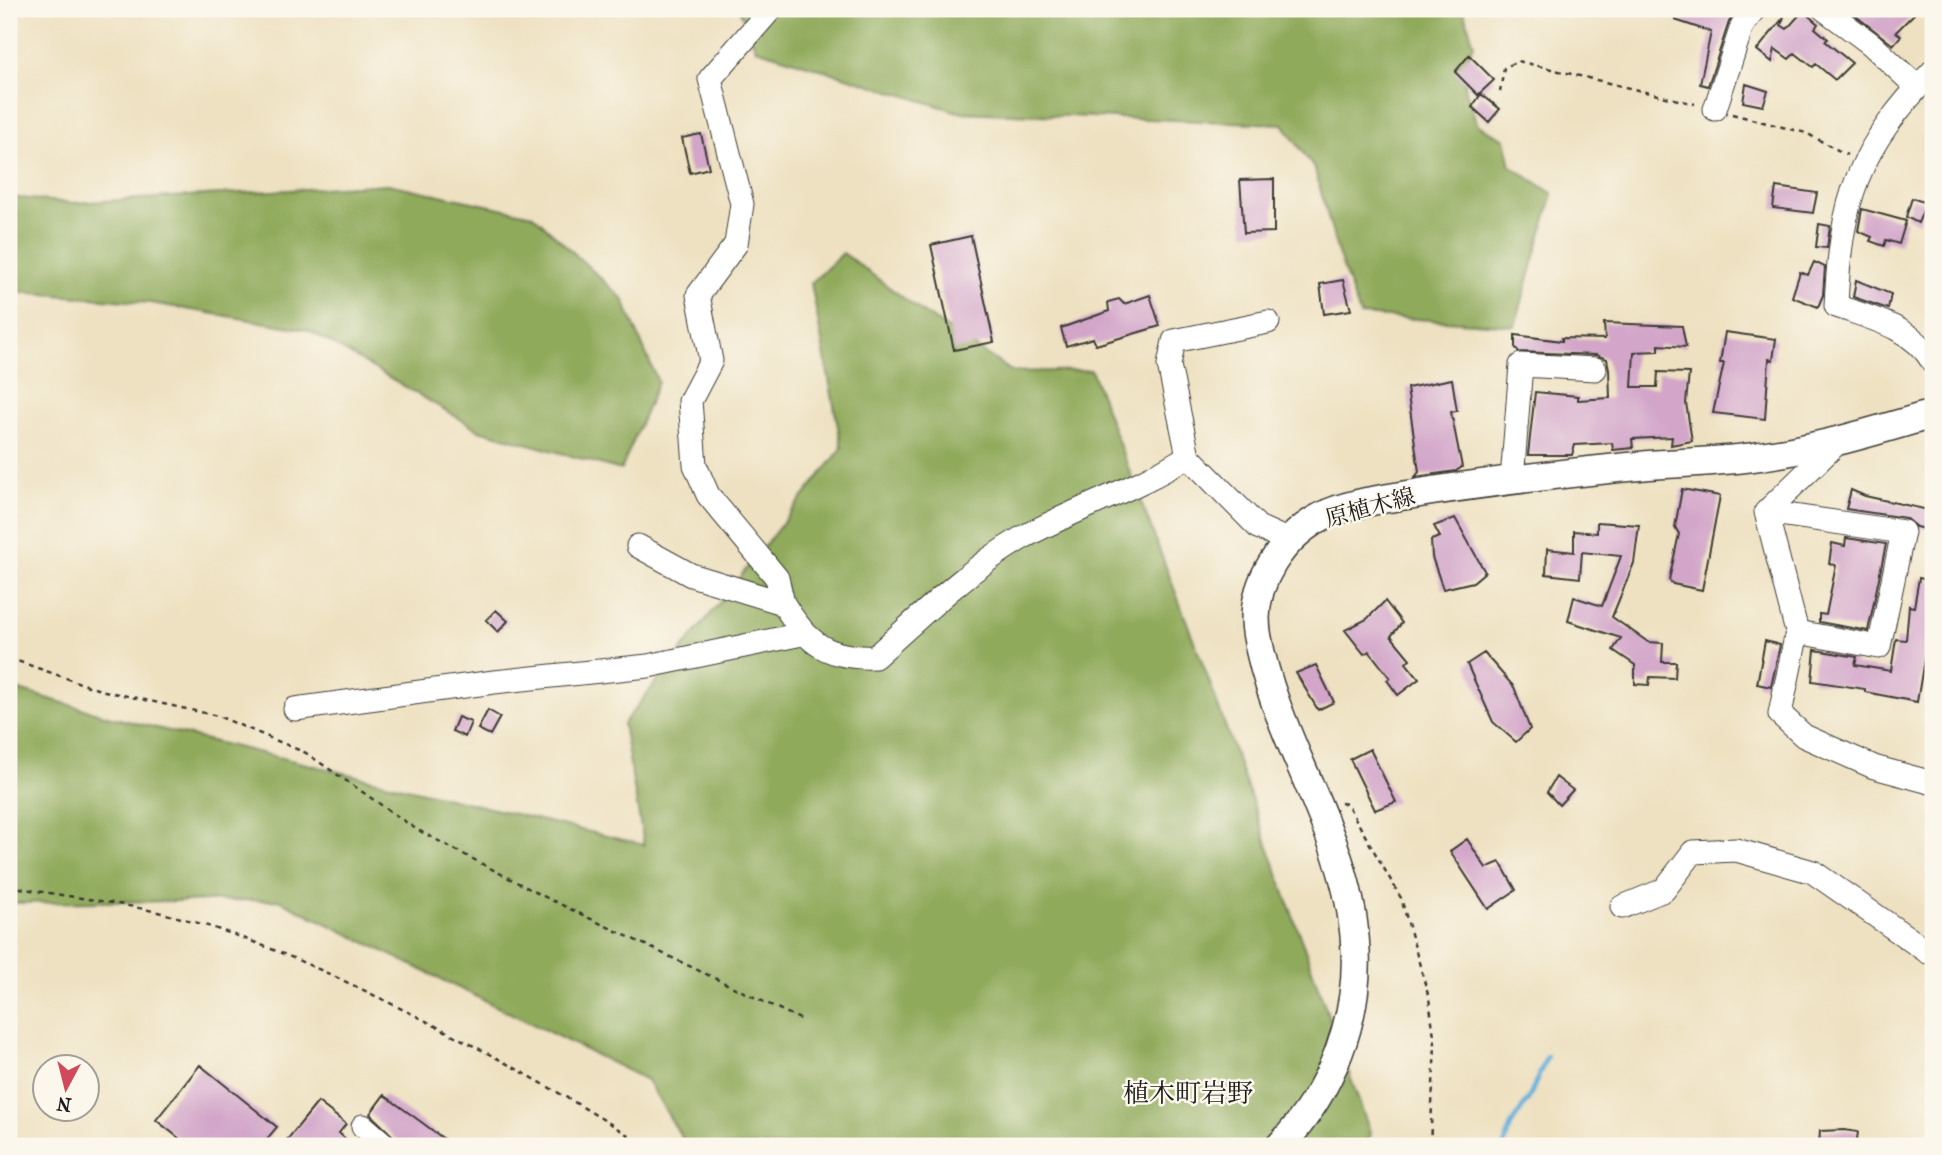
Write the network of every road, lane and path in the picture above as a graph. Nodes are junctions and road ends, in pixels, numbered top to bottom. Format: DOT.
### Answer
graph roads {
  1 [pos="771,9"];
  2 [pos="1755,9"];
  3 [pos="1824,9"];
  4 [pos="1925,79"];
  5 [pos="1500,92"];
  6 [pos="1715,109"];
  7 [pos="1863,163"];
  8 [pos="1268,322"];
  9 [pos="1933,362"];
  10 [pos="1595,369"];
  11 [pos="1933,414"];
  12 [pos="1838,442"];
  13 [pos="1188,456"];
  14 [pos="1513,480"];
  15 [pos="1766,512"];
  16 [pos="1287,540"];
  17 [pos="638,546"];
  18 [pos="783,603"];
  19 [pos="1797,632"];
  20 [pos="802,634"];
  21 [pos="9,658"];
  22 [pos="295,709"];
  23 [pos="1933,783"];
  24 [pos="1318,808"];
  25 [pos="9,886"];
  26 [pos="1622,907"];
  27 [pos="1933,953"];
  28 [pos="802,1020"];
  29 [pos="363,1126"];
  30 [pos="386,1146"];
  31 [pos="645,1146"];
  32 [pos="1280,1146"];
  33 [pos="1430,1146"];
  1 -- 18 [label="street"];
  2 -- 6 [label="street"];
  3 -- 4 [label="street"];
  4 -- 7 [label="street"];
  5 -- 6 [label="path"];
  6 -- 7 [label="path"];
  7 -- 9 [label="street"];
  8 -- 13 [label="street"];
  10 -- 14 [label="street"];
  11 -- 12 [label="main road, 原植木線"];
  12 -- 14 [label="main road, 原植木線"];
  12 -- 15 [label="street"];
  13 -- 16 [label="street"];
  13 -- 20 [label="street"];
  14 -- 16 [label="main road, 原植木線"];
  15 -- 19 [label="street"];
  15 -- 19 [label="street"];
  16 -- 24 [label="main road, 原植木線"];
  17 -- 18 [label="street"];
  18 -- 20 [label="street"];
  19 -- 23 [label="street"];
  20 -- 22 [label="street"];
  21 -- 28 [label="path"];
  24 -- 32 [label="main road, 原植木線"];
  24 -- 33 [label="path"];
  25 -- 31 [label="path"];
  26 -- 27 [label="street"];
  29 -- 30 [label="street"];
}
